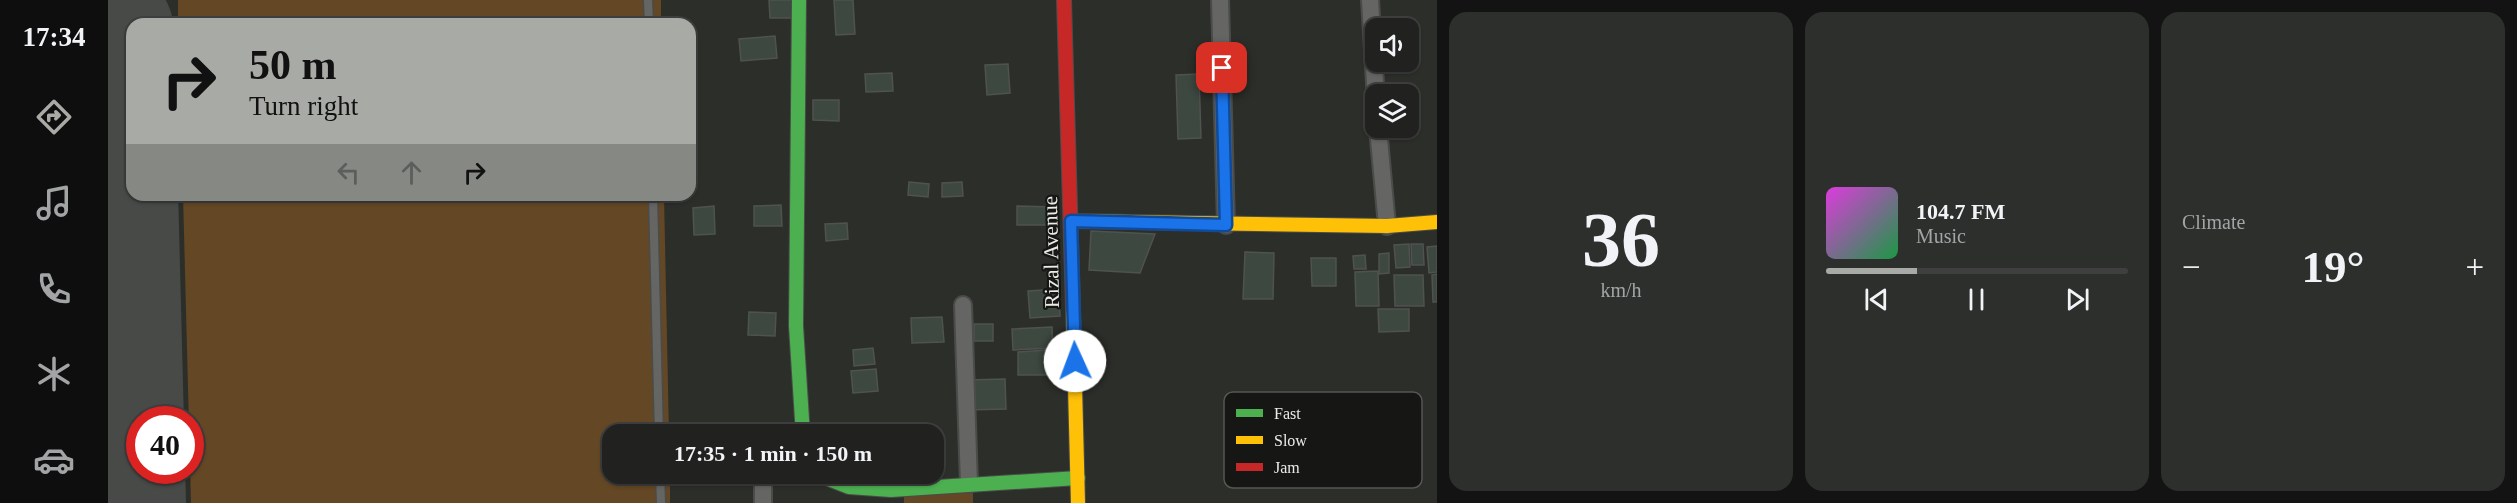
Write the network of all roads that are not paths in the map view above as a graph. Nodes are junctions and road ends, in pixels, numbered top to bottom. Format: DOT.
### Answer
graph roads {
  1 [pos="648,0"];
  2 [pos="799,0"];
  3 [pos="1064,0"];
  4 [pos="1220,0"];
  5 [pos="1370,0"];
  6 [pos="649,18"];
  7 [pos="1375,84"];
  8 [pos="1379,138"];
  9 [pos="653,201"];
  10 [pos="1071,221"];
  11 [pos="1437,222"];
  12 [pos="1226,225"];
  13 [pos="1387,226"];
  14 [pos="963,305"];
  15 [pos="659,424"];
  16 [pos="802,424"];
  17 [pos="1078,478"];
  18 [pos="660,484"];
  19 [pos="763,484"];
  20 [pos="840,484"];
  21 [pos="969,484"];
  22 [pos="907,496"];
  23 [pos="661,503"];
  24 [pos="763,503"];
  25 [pos="1078,503"];
  1 -- 6 [label="lane"];
  2 -- 16 [label="street"];
  3 -- 10 [label="street, Rizal Avenue"];
  4 -- 12 [label="street"];
  5 -- 7 [label="street"];
  8 -- 13 [label="street"];
  9 -- 15 [label="lane"];
  10 -- 12 [label="street"];
  10 -- 17 [label="street, Rizal Avenue"];
  11 -- 13 [label="street"];
  12 -- 13 [label="street"];
  14 -- 21 [label="street"];
  17 -- 21 [label="street"];
  17 -- 25 [label="street, Rizal Avenue"];
  18 -- 23 [label="lane"];
  19 -- 24 [label="street"];
  20 -- 22 [label="street"];
  21 -- 22 [label="street"];
}
